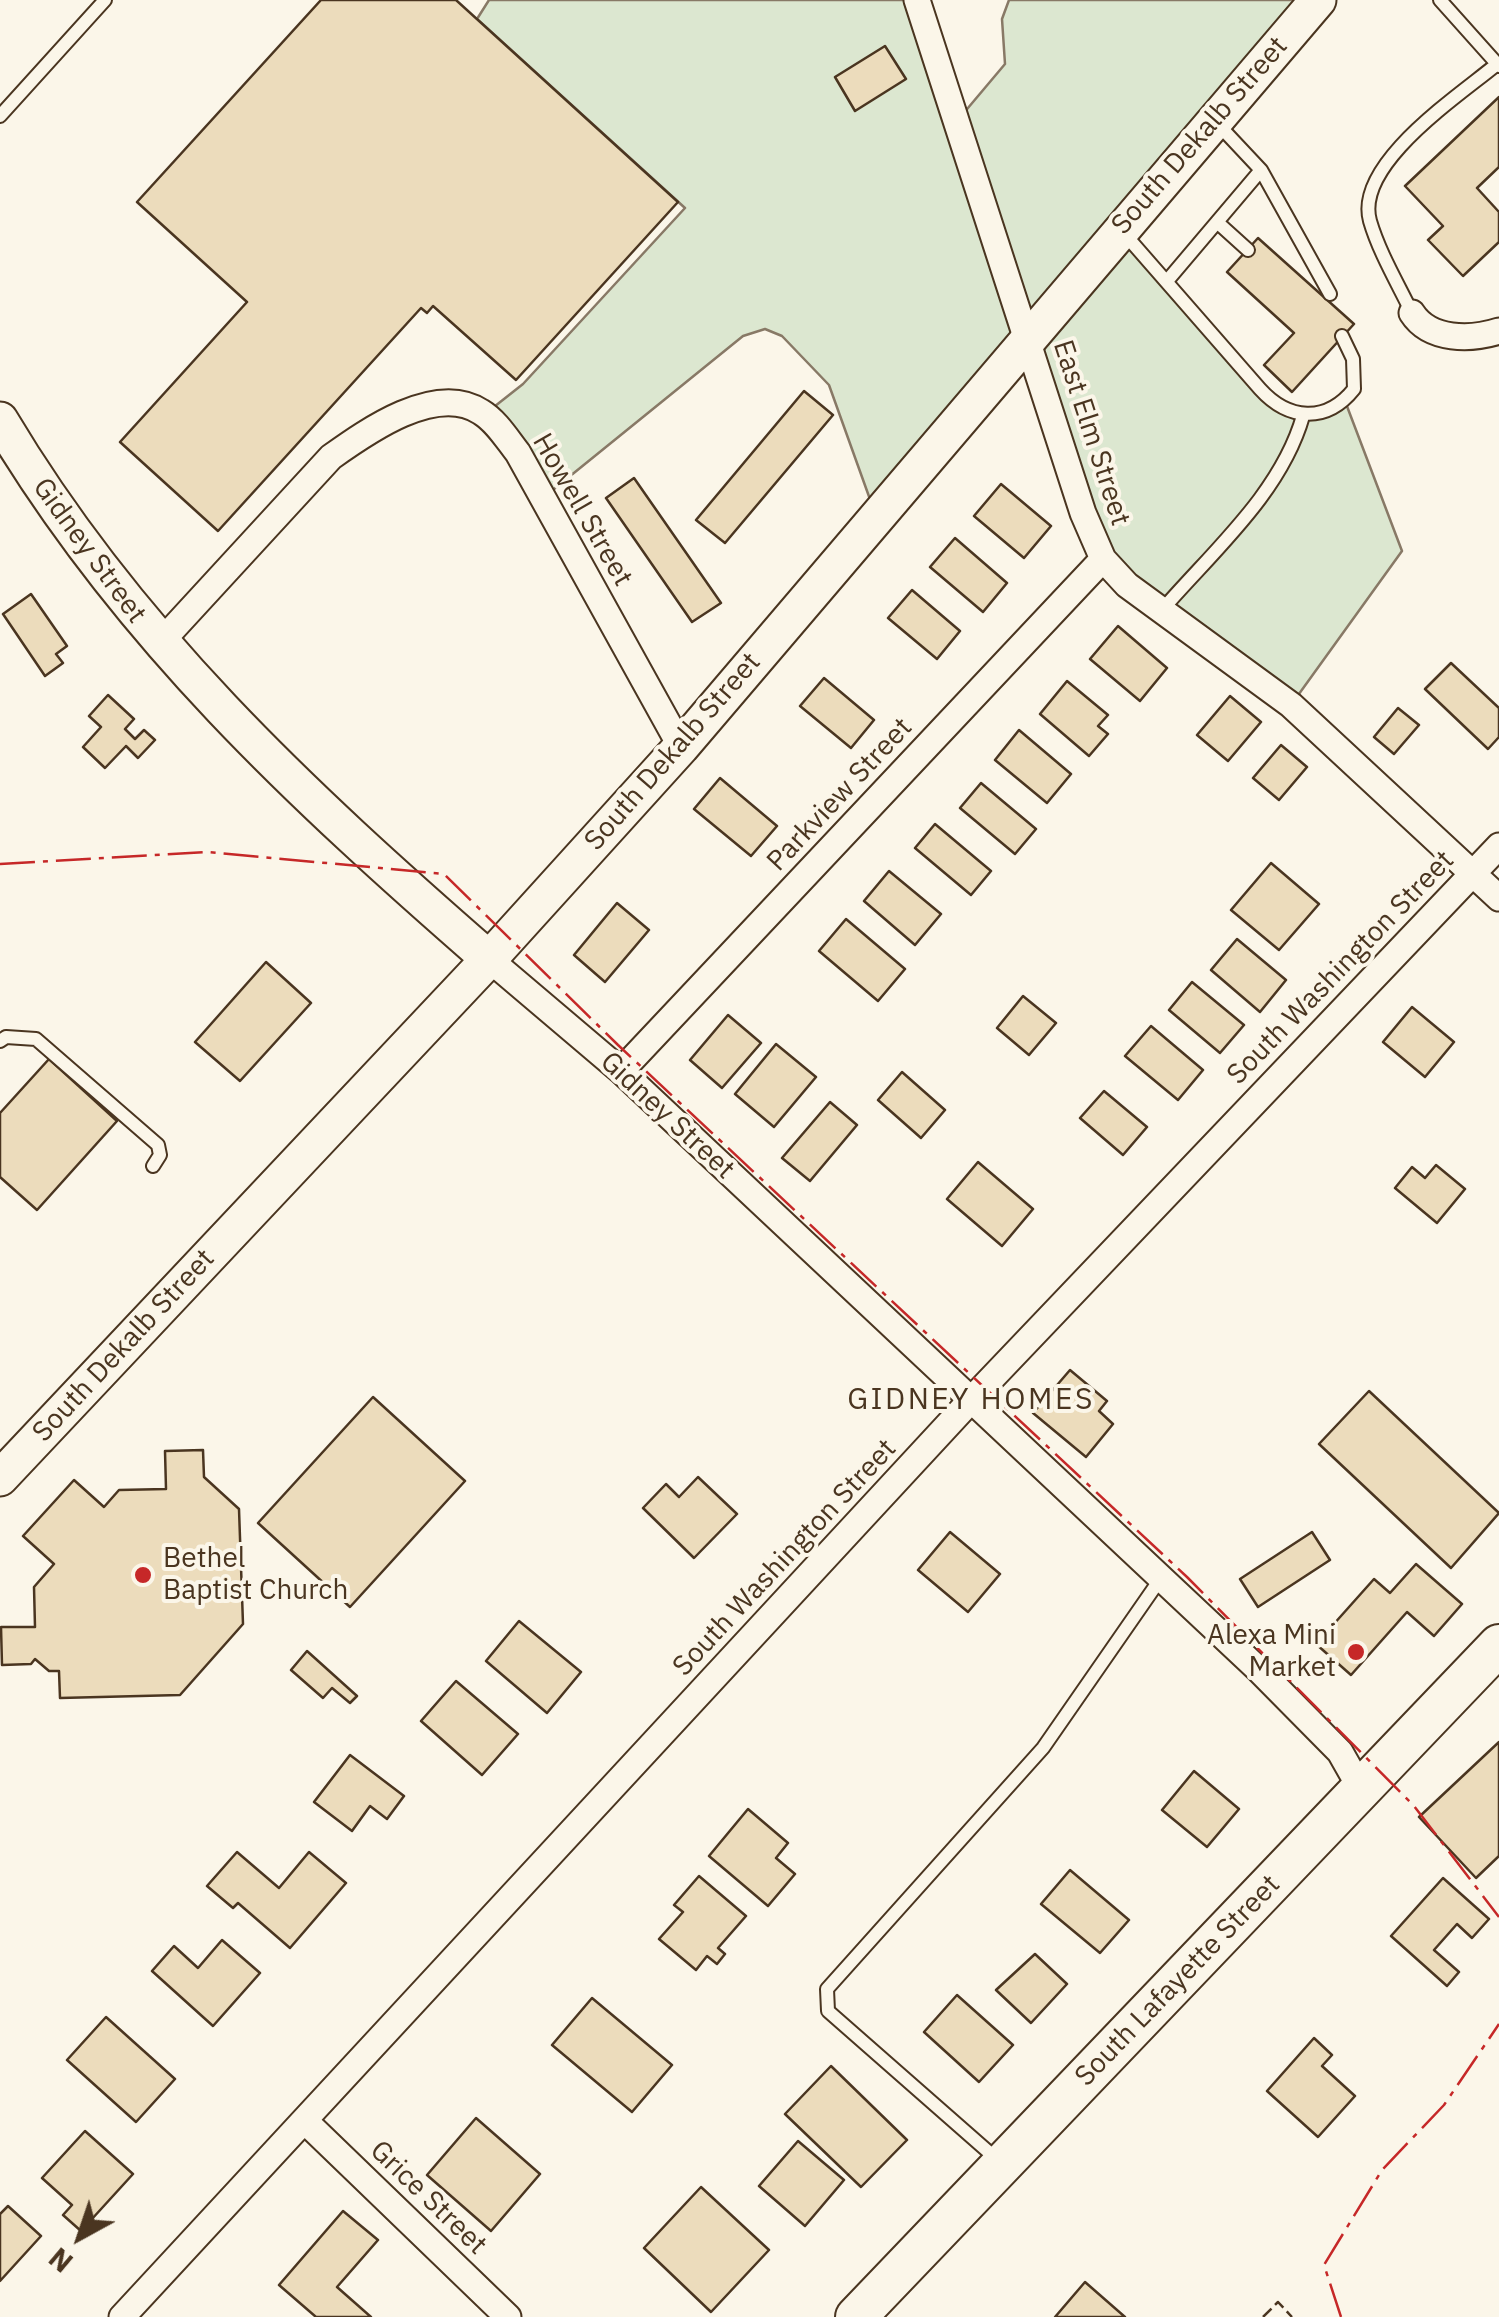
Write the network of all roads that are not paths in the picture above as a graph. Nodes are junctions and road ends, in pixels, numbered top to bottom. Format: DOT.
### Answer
graph roads {
  1 [pos="105,0"];
  2 [pos="916,0"];
  3 [pos="1318,0"];
  4 [pos="1440,0"];
  5 [pos="1498,65"];
  6 [pos="0,116"];
  7 [pos="1214,120"];
  8 [pos="1261,170"];
  9 [pos="1217,222"];
  10 [pos="1120,229"];
  11 [pos="1248,250"];
  12 [pos="1168,280"];
  13 [pos="1330,294"];
  14 [pos="1412,313"];
  15 [pos="1499,331"];
  16 [pos="1342,336"];
  17 [pos="1028,337"];
  18 [pos="1303,416"];
  19 [pos="0,420"];
  20 [pos="1103,559"];
  21 [pos="1162,610"];
  22 [pos="159,644"];
  23 [pos="681,747"];
  24 [pos="1499,846"];
  25 [pos="1474,873"];
  26 [pos="1499,898"];
  27 [pos="489,959"];
  28 [pos="0,1041"];
  29 [pos="620,1072"];
  30 [pos="153,1166"];
  31 [pos="971,1400"];
  32 [pos="0,1478"];
  33 [pos="1161,1578"];
  34 [pos="1499,1646"];
  35 [pos="1361,1789"];
  36 [pos="306,2122"];
  37 [pos="1003,2164"];
  38 [pos="866,2314"];
  39 [pos="122,2317"];
  40 [pos="508,2317"];
  1 -- 6 [label="lane"];
  2 -- 17 [label="street, East Elm Street"];
  3 -- 7 [label="main road, South Dekalb Street"];
  4 -- 5 [label="lane"];
  5 -- 14 [label="lane"];
  7 -- 8 [label="lane"];
  7 -- 10 [label="main road, South Dekalb Street"];
  8 -- 9 [label="lane"];
  8 -- 13 [label="lane"];
  9 -- 11 [label="lane"];
  9 -- 12 [label="lane"];
  10 -- 12 [label="lane"];
  10 -- 17 [label="main road, South Dekalb Street"];
  12 -- 18 [label="lane"];
  14 -- 15 [label="street"];
  16 -- 18 [label="lane"];
  17 -- 20 [label="street, East Elm Street"];
  17 -- 23 [label="main road, South Dekalb Street"];
  18 -- 21 [label="lane"];
  19 -- 22 [label="main road, Gidney Street"];
  20 -- 21 [label="street, East Elm Street"];
  20 -- 29 [label="street, Parkview Street"];
  21 -- 25 [label="street, East Elm Street"];
  22 -- 23 [label="street, Howell Street"];
  22 -- 27 [label="main road, Gidney Street"];
  23 -- 27 [label="main road, South Dekalb Street"];
  24 -- 25 [label="street, South Washington Street"];
  25 -- 26 [label="street, East Elm Street"];
  25 -- 31 [label="street, South Washington Street"];
  27 -- 29 [label="street, Gidney Street"];
  27 -- 32 [label="main road, South Dekalb Street"];
  28 -- 30 [label="lane"];
  29 -- 31 [label="street, Gidney Street"];
  31 -- 33 [label="street, Gidney Street"];
  31 -- 36 [label="street, South Washington Street"];
  33 -- 35 [label="street, Gidney Street"];
  33 -- 37 [label="lane"];
  34 -- 35 [label="main road, South Lafayette Street"];
  35 -- 37 [label="main road, South Lafayette Street"];
  36 -- 39 [label="street, South Washington Street"];
  36 -- 40 [label="street, Grice Street"];
  37 -- 38 [label="main road, South Lafayette Street"];
}
